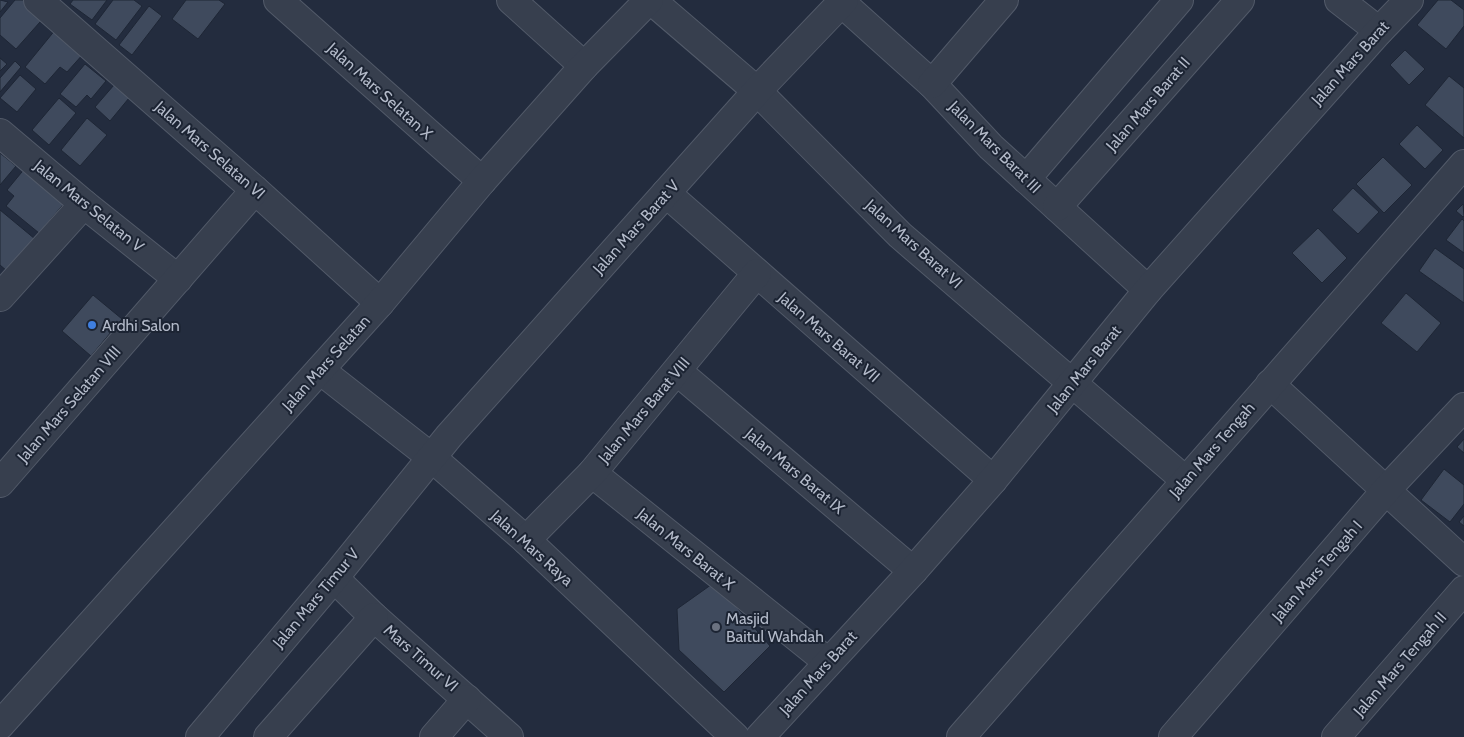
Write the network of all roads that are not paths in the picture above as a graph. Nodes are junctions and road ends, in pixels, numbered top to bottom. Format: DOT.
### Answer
graph roads {
  1 [pos="38,0"];
  2 [pos="278,0"];
  3 [pos="511,0"];
  4 [pos="650,0"];
  5 [pos="1004,0"];
  6 [pos="1179,0"];
  7 [pos="1240,0"];
  8 [pos="1340,0"];
  9 [pos="1409,0"];
  10 [pos="843,1"];
  11 [pos="1379,31"];
  12 [pos="584,66"];
  13 [pos="932,84"];
  14 [pos="757,91"];
  15 [pos="0,133"];
  16 [pos="1464,164"];
  17 [pos="1026,179"];
  18 [pos="482,181"];
  19 [pos="255,190"];
  20 [pos="666,193"];
  21 [pos="84,204"];
  22 [pos="1057,207"];
  23 [pos="756,274"];
  24 [pos="178,279"];
  25 [pos="1148,290"];
  26 [pos="0,297"];
  27 [pos="380,303"];
  28 [pos="320,370"];
  29 [pos="677,371"];
  30 [pos="1074,383"];
  31 [pos="1270,384"];
  32 [pos="1464,407"];
  33 [pos="431,457"];
  34 [pos="592,473"];
  35 [pos="993,480"];
  36 [pos="1185,480"];
  37 [pos="0,483"];
  38 [pos="1387,490"];
  39 [pos="526,540"];
  40 [pos="1464,562"];
  41 [pos="913,571"];
  42 [pos="334,578"];
  43 [pos="1464,590"];
  44 [pos="374,617"];
  45 [pos="828,662"];
  46 [pos="467,699"];
  47 [pos="0,725"];
  48 [pos="0,731"];
  49 [pos="8,737"];
  50 [pos="200,737"];
  51 [pos="268,737"];
  52 [pos="434,737"];
  53 [pos="509,737"];
  54 [pos="735,737"];
  55 [pos="760,737"];
  56 [pos="962,737"];
  57 [pos="1173,737"];
  58 [pos="1336,737"];
  1 -- 19 [label="street, Jalan Mars Selatan VI"];
  2 -- 18 [label="street, Jalan Mars Selatan X"];
  3 -- 12 [label="street"];
  4 -- 12 [label="street, Jalan Mars Selatan"];
  4 -- 14 [label="street, Jalan Mars Barat VI"];
  5 -- 13 [label="street"];
  6 -- 17 [label="street"];
  7 -- 22 [label="street, Jalan Mars Barat II"];
  8 -- 11 [label="street"];
  9 -- 11 [label="street, Jalan Mars Barat"];
  10 -- 13 [label="street, Jalan Mars Barat III"];
  10 -- 14 [label="street, Jalan Mars Barat V"];
  11 -- 25 [label="street, Jalan Mars Barat"];
  12 -- 18 [label="street, Jalan Mars Selatan"];
  13 -- 17 [label="street, Jalan Mars Barat III"];
  14 -- 20 [label="street, Jalan Mars Barat V"];
  14 -- 30 [label="street, Jalan Mars Barat VI"];
  15 -- 21 [label="street, Jalan Mars Selatan V"];
  16 -- 31 [label="street, Jalan Mars Tengah"];
  17 -- 22 [label="street, Jalan Mars Barat III"];
  18 -- 27 [label="street, Jalan Mars Selatan"];
  19 -- 24 [label="street, Jalan Mars Selatan VIII"];
  19 -- 27 [label="street, Jalan Mars Selatan VI"];
  20 -- 23 [label="street, Jalan Mars Barat VII"];
  20 -- 33 [label="street, Jalan Mars Barat V"];
  21 -- 24 [label="street, Jalan Mars Selatan V"];
  21 -- 26 [label="street"];
  22 -- 25 [label="street, Jalan Mars Barat III"];
  23 -- 29 [label="street, Jalan Mars Barat VIII"];
  23 -- 35 [label="street, Jalan Mars Barat VII"];
  24 -- 37 [label="street, Jalan Mars Selatan VIII"];
  25 -- 30 [label="street, Jalan Mars Barat"];
  27 -- 28 [label="street, Jalan Mars Selatan"];
  28 -- 33 [label="street, Jalan Mars Raya"];
  28 -- 47 [label="street, Jalan Mars Selatan"];
  29 -- 34 [label="street, Jalan Mars Barat VIII"];
  29 -- 41 [label="street, Jalan Mars Barat IX"];
  30 -- 35 [label="street, Jalan Mars Barat"];
  30 -- 36 [label="street, Jalan Mars Barat VI"];
  31 -- 36 [label="street, Jalan Mars Tengah"];
  31 -- 38 [label="street"];
  32 -- 38 [label="street, Jalan Mars Tengah I"];
  33 -- 39 [label="street, Jalan Mars Raya"];
  33 -- 42 [label="street, Jalan Mars Timur V"];
  34 -- 39 [label="street, Jalan Mars Barat VIII"];
  34 -- 45 [label="street, Jalan Mars Barat X"];
  35 -- 41 [label="street, Jalan Mars Barat"];
  36 -- 56 [label="street, Jalan Mars Tengah"];
  38 -- 40 [label="street"];
  38 -- 57 [label="street, Jalan Mars Tengah I"];
  39 -- 54 [label="street, Jalan Mars Raya"];
  41 -- 45 [label="street, Jalan Mars Barat"];
  42 -- 44 [label="street, Mars Timur VI"];
  42 -- 50 [label="street, Jalan Mars Timur V"];
  43 -- 58 [label="street, Jalan Mars Tengah II"];
  44 -- 46 [label="street, Mars Timur VI"];
  44 -- 51 [label="street"];
  45 -- 55 [label="street, Jalan Mars Barat"];
  46 -- 52 [label="street"];
  46 -- 53 [label="street, Mars Timur VI"];
  48 -- 49 [label="street"];
}
